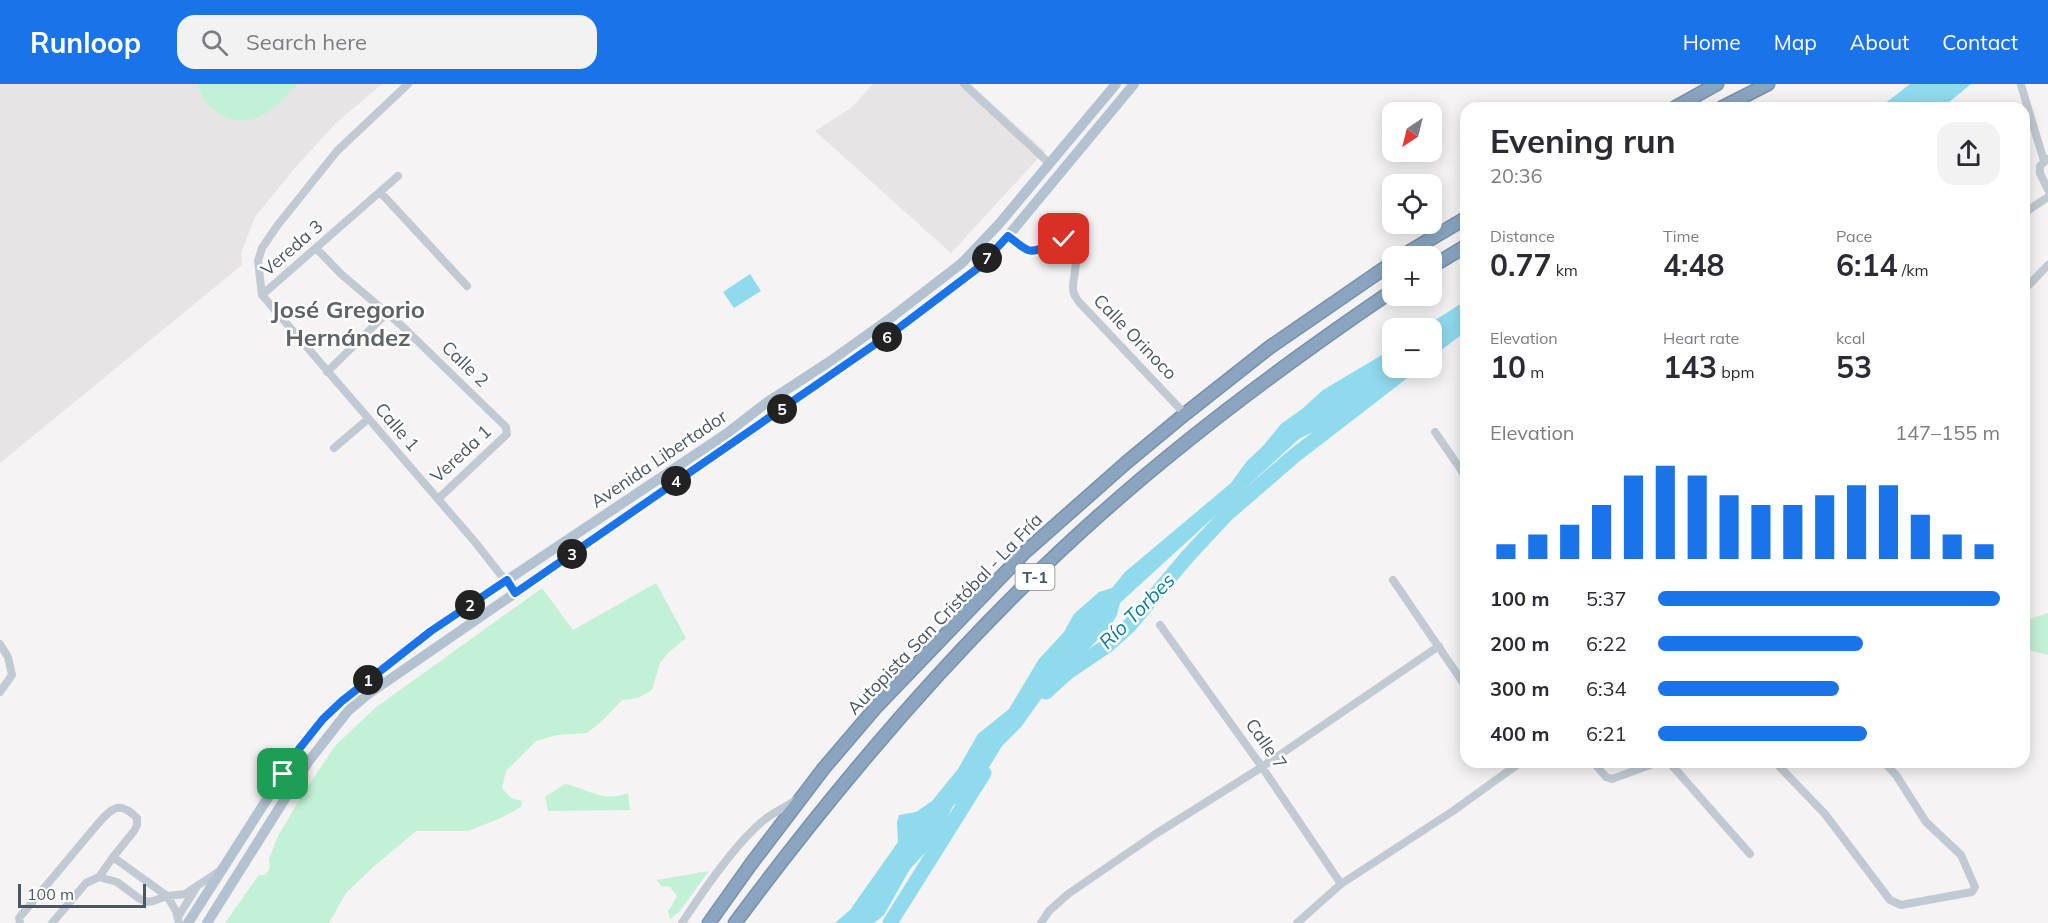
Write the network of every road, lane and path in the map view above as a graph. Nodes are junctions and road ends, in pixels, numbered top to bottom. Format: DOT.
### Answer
graph roads {
  1 [pos="408,84"];
  2 [pos="964,84"];
  3 [pos="1116,84"];
  4 [pos="1134,84"];
  5 [pos="1717,84"];
  6 [pos="1768,84"];
  7 [pos="2021,85"];
  8 [pos="1685,102"];
  9 [pos="1733,102"];
  10 [pos="2027,102"];
  11 [pos="2030,112"];
  12 [pos="2046,160"];
  13 [pos="1050,164"];
  14 [pos="398,176"];
  15 [pos="2048,190"];
  16 [pos="381,193"];
  17 [pos="2048,197"];
  18 [pos="2030,209"];
  19 [pos="1460,222"];
  20 [pos="1008,236"];
  21 [pos="1419,246"];
  22 [pos="316,248"];
  23 [pos="1460,250"];
  24 [pos="1442,260"];
  25 [pos="2048,265"];
  26 [pos="1382,270"];
  27 [pos="2030,284"];
  28 [pos="467,286"];
  29 [pos="262,295"];
  30 [pos="1382,298"];
  31 [pos="387,313"];
  32 [pos="327,372"];
  33 [pos="1185,414"];
  34 [pos="368,419"];
  35 [pos="1435,432"];
  36 [pos="507,434"];
  37 [pos="334,448"];
  38 [pos="1460,468"];
  39 [pos="438,499"];
  40 [pos="507,580"];
  41 [pos="1393,580"];
  42 [pos="515,593"];
  43 [pos="1160,625"];
  44 [pos="0,644"];
  45 [pos="1439,646"];
  46 [pos="1460,678"];
  47 [pos="0,692"];
  48 [pos="1262,766"];
  49 [pos="1511,768"];
  50 [pos="1598,768"];
  51 [pos="1645,768"];
  52 [pos="1674,768"];
  53 [pos="1781,768"];
  54 [pos="1890,768"];
  55 [pos="802,797"];
  56 [pos="1750,854"];
  57 [pos="113,857"];
  58 [pos="223,869"];
  59 [pos="99,878"];
  60 [pos="1341,884"];
  61 [pos="196,888"];
  62 [pos="167,896"];
  63 [pos="178,920"];
  64 [pos="20,923"];
  65 [pos="52,923"];
  66 [pos="188,923"];
  67 [pos="207,923"];
  68 [pos="682,923"];
  69 [pos="709,923"];
  70 [pos="735,923"];
  71 [pos="1041,923"];
  72 [pos="1297,923"];
  1 -- 29 [label="street"];
  2 -- 13 [label="street"];
  3 -- 13 [label="main road, Avenida Libertador"];
  4 -- 20 [label="main road, Avenida Libertador"];
  5 -- 8 [label="highway"];
  6 -- 9 [label="highway"];
  7 -- 10 [label="street"];
  11 -- 12 [label="street"];
  12 -- 15 [label="street"];
  13 -- 40 [label="main road, Avenida Libertador"];
  14 -- 16 [label="street, Vereda 3"];
  16 -- 22 [label="street, Vereda 3"];
  16 -- 28 [label="street"];
  17 -- 18 [label="street"];
  19 -- 21 [label="highway"];
  20 -- 33 [label="street, Calle Orinoco"];
  20 -- 42 [label="main road, Avenida Libertador"];
  22 -- 29 [label="street, Vereda 3"];
  22 -- 31 [label="street, Calle 2"];
  23 -- 24 [label="highway"];
  25 -- 27 [label="street"];
  26 -- 33 [label="highway, Autopista San Cristóbal - La Fría / T-1"];
  29 -- 32 [label="street, Calle 1"];
  30 -- 70 [label="highway, Autopista San Cristóbal - La Fría / T-1"];
  31 -- 32 [label="street"];
  31 -- 36 [label="street, Calle 2"];
  32 -- 34 [label="street, Calle 1"];
  33 -- 55 [label="highway, Autopista San Cristóbal - La Fría / T-1"];
  34 -- 37 [label="street"];
  34 -- 39 [label="street, Calle 1"];
  35 -- 38 [label="street"];
  36 -- 39 [label="street, Vereda 1"];
  39 -- 40 [label="street, Calle 1"];
  40 -- 42 [label="street, Calle 1"];
  40 -- 58 [label="main road, Avenida Libertador"];
  41 -- 45 [label="street"];
  42 -- 67 [label="main road, Avenida Libertador"];
  43 -- 48 [label="street, Calle 7"];
  44 -- 47 [label="street"];
  45 -- 46 [label="street"];
  45 -- 48 [label="street"];
  48 -- 60 [label="street, Calle 7"];
  48 -- 71 [label="street"];
  49 -- 60 [label="street"];
  50 -- 51 [label="street"];
  52 -- 56 [label="street"];
  53 -- 54 [label="street"];
  55 -- 68 [label="street"];
  55 -- 69 [label="highway, Autopista San Cristóbal - La Fría / T-1"];
  57 -- 59 [label="street"];
  57 -- 62 [label="street"];
  57 -- 64 [label="street"];
  58 -- 61 [label="street"];
  58 -- 66 [label="main road, Avenida Libertador"];
  59 -- 62 [label="street"];
  59 -- 65 [label="street"];
  60 -- 72 [label="street"];
  61 -- 62 [label="street"];
  61 -- 63 [label="street"];
  62 -- 63 [label="street"];
}
